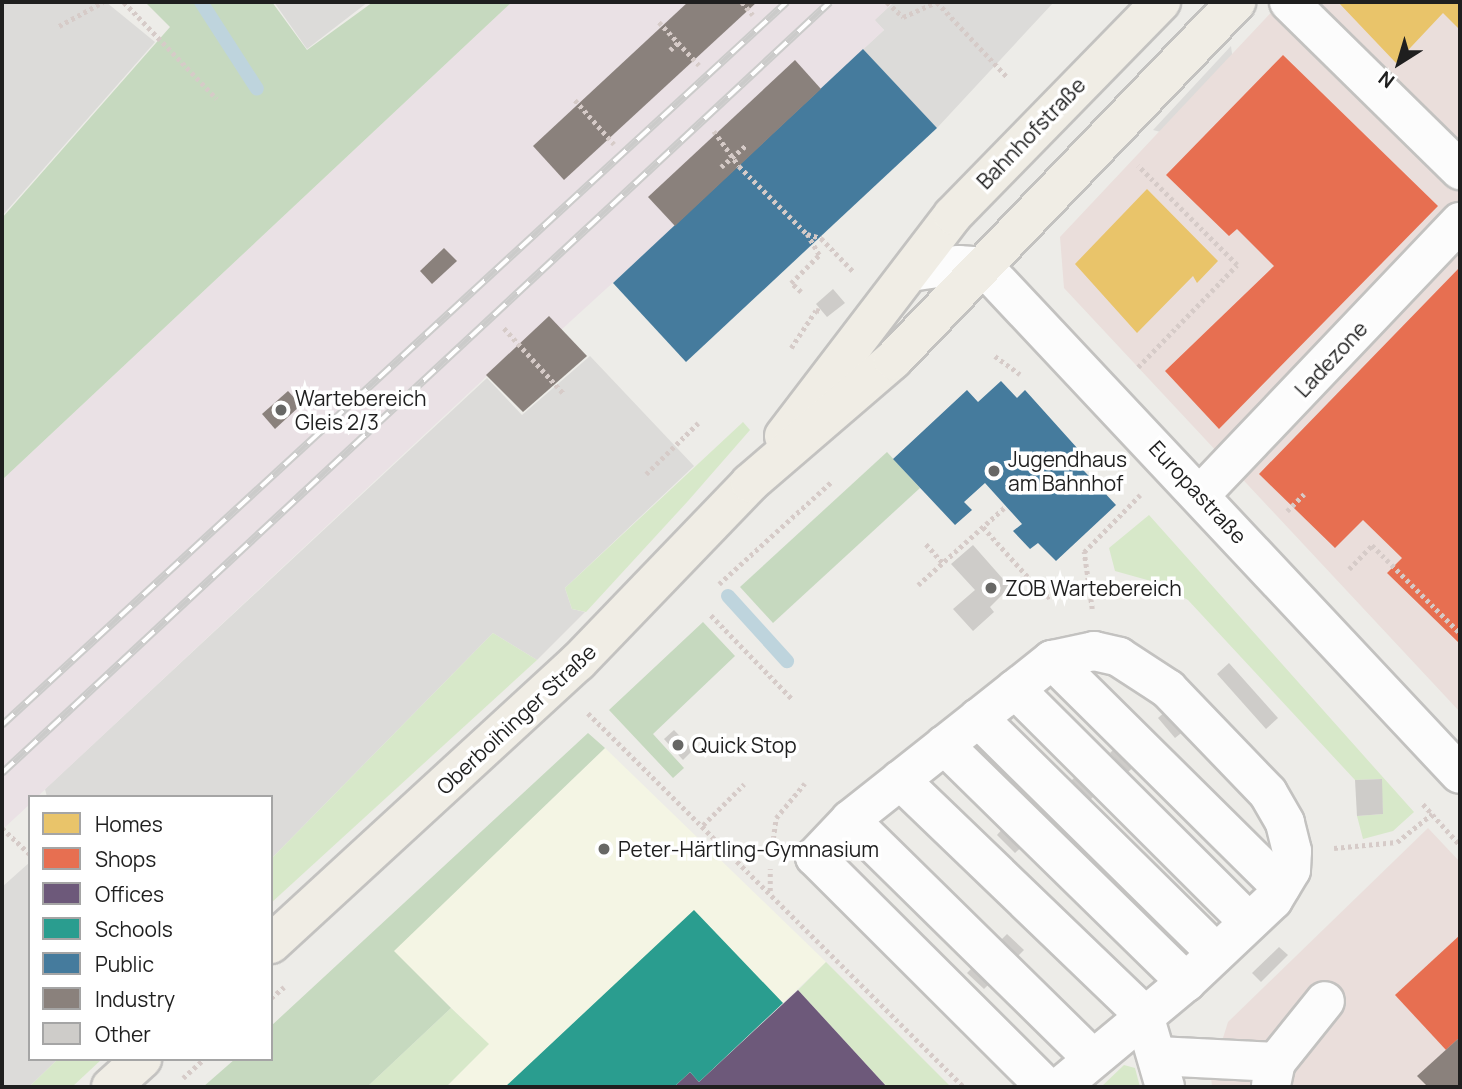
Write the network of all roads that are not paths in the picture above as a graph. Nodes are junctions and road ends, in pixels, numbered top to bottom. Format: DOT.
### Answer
graph roads {
  1 [pos="1161,2"];
  2 [pos="1236,2"];
  3 [pos="1289,2"];
  4 [pos="1009,155"];
  5 [pos="1460,170"];
  6 [pos="1460,222"];
  7 [pos="984,267"];
  8 [pos="910,272"];
  9 [pos="750,484"];
  10 [pos="1201,494"];
  11 [pos="1052,660"];
  12 [pos="1015,689"];
  13 [pos="978,718"];
  14 [pos="944,745"];
  15 [pos="1460,774"];
  16 [pos="900,780"];
  17 [pos="850,820"];
  18 [pos="1281,887"];
  19 [pos="1249,922"];
  20 [pos="273,942"];
  21 [pos="1216,953"];
  22 [pos="1186,982"];
  23 [pos="1325,1001"];
  24 [pos="1144,1016"];
  25 [pos="1091,1057"];
  26 [pos="140,1061"];
  27 [pos="1161,1072"];
  28 [pos="1273,1075"];
  29 [pos="111,1087"];
  30 [pos="1045,1087"];
  31 [pos="1060,1087"];
  1 -- 4 [label="main road, Bahnhofstraße"];
  2 -- 7 [label="main road"];
  3 -- 5 [label="street"];
  4 -- 7 [label="main road"];
  4 -- 8 [label="main road, Bahnhofstraße"];
  6 -- 10 [label="street, Ladezone"];
  7 -- 8 [label="street"];
  7 -- 9 [label="main road, Oberboihinger Straße"];
  7 -- 10 [label="street, Europastraße"];
  8 -- 9 [label="main road, Oberboihinger Straße"];
  9 -- 20 [label="main road, Oberboihinger Straße"];
  10 -- 15 [label="street, Europastraße"];
  11 -- 12 [label="street"];
  11 -- 18 [label="street"];
  11 -- 18 [label="street"];
  12 -- 13 [label="street"];
  12 -- 19 [label="street"];
  13 -- 14 [label="street"];
  13 -- 21 [label="street"];
  14 -- 16 [label="street"];
  14 -- 22 [label="street"];
  16 -- 17 [label="street"];
  16 -- 24 [label="street"];
  17 -- 25 [label="street"];
  17 -- 30 [label="street"];
  18 -- 19 [label="street"];
  19 -- 21 [label="street"];
  21 -- 22 [label="street"];
  22 -- 24 [label="street"];
  23 -- 28 [label="street"];
  24 -- 25 [label="street"];
  24 -- 27 [label="street"];
  25 -- 31 [label="street"];
  26 -- 29 [label="main road"];
  27 -- 28 [label="street"];
}
